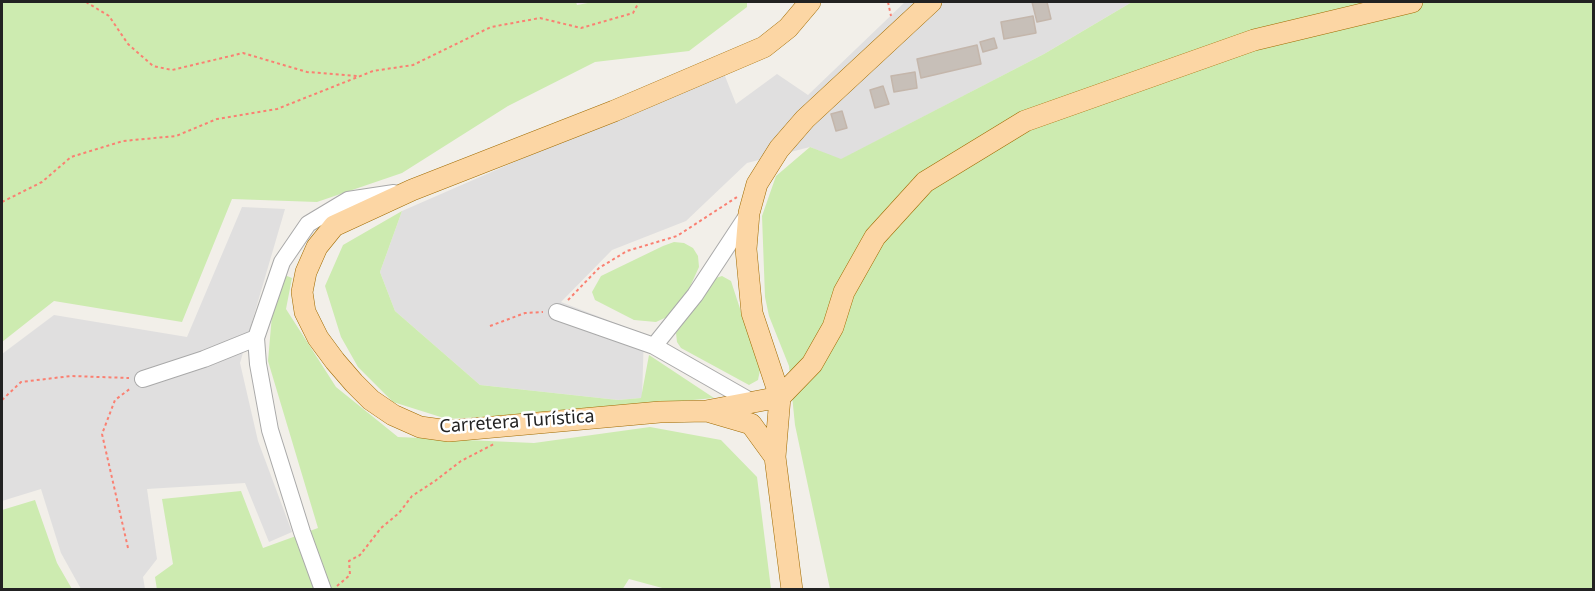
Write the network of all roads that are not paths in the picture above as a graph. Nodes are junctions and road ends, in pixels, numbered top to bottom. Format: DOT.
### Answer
graph roads {
  1 [pos="810,2"];
  2 [pos="931,2"];
  3 [pos="1412,2"];
  4 [pos="412,190"];
  5 [pos="749,213"];
  6 [pos="557,312"];
  7 [pos="256,338"];
  8 [pos="654,346"];
  9 [pos="143,379"];
  10 [pos="780,397"];
  11 [pos="752,402"];
  12 [pos="706,411"];
  13 [pos="775,457"];
  14 [pos="323,590"];
  15 [pos="792,590"];
  1 -- 4 [label="main road, Carretera Turística"];
  2 -- 5 [label="main road"];
  3 -- 10 [label="main road"];
  4 -- 7 [label="street"];
  4 -- 12 [label="main road, Carretera Turística"];
  5 -- 8 [label="street"];
  5 -- 10 [label="main road"];
  6 -- 8 [label="street"];
  7 -- 9 [label="street"];
  7 -- 14 [label="street"];
  8 -- 11 [label="street"];
  10 -- 11 [label="main road, Carretera Turística"];
  10 -- 13 [label="main road"];
  11 -- 12 [label="main road, Carretera Turística"];
  12 -- 13 [label="main road"];
  13 -- 15 [label="main road"];
}
